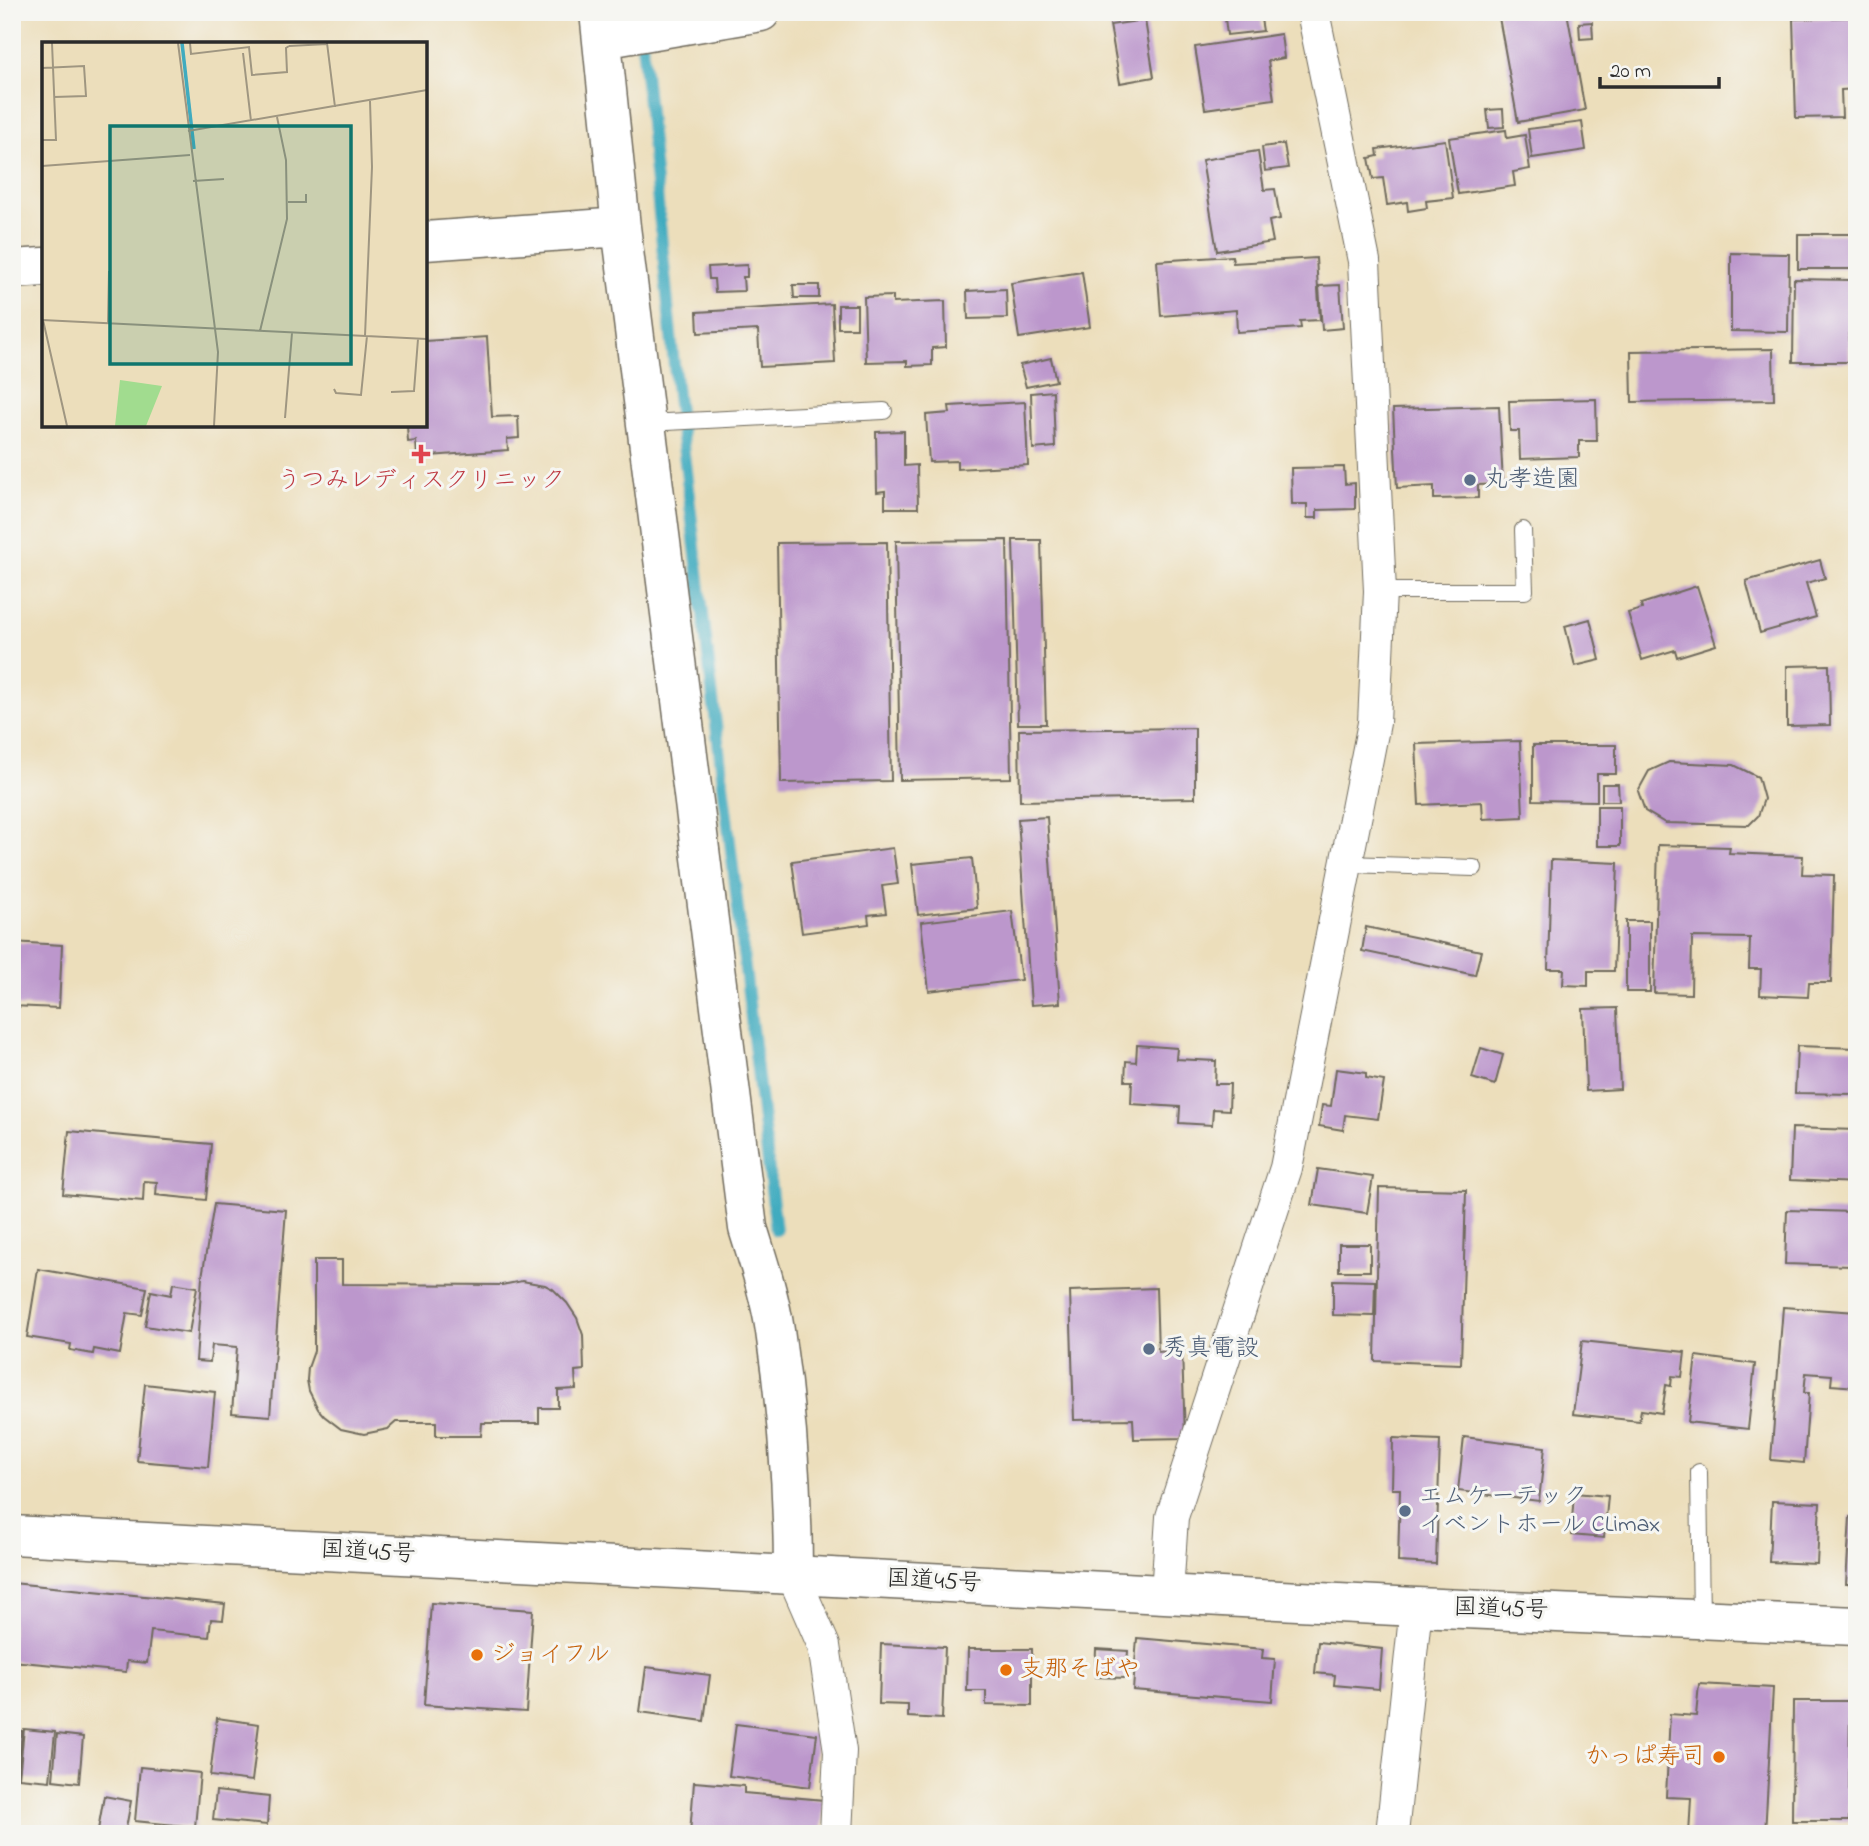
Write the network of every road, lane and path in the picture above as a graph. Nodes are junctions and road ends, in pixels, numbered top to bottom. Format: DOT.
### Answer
graph roads {
  1 [pos="761,12"];
  2 [pos="1313,12"];
  3 [pos="601,26"];
  4 [pos="621,228"];
  5 [pos="427,241"];
  6 [pos="42,267"];
  7 [pos="12,269"];
  8 [pos="884,411"];
  9 [pos="646,423"];
  10 [pos="1523,530"];
  11 [pos="1380,591"];
  12 [pos="1346,864"];
  13 [pos="1474,868"];
  14 [pos="1699,1472"];
  15 [pos="12,1535"];
  16 [pos="793,1575"];
  17 [pos="1167,1594"];
  18 [pos="1416,1607"];
  19 [pos="1701,1619"];
  20 [pos="1857,1626"];
  21 [pos="836,1834"];
  22 [pos="1392,1834"];
  1 -- 3 [label="main road"];
  2 -- 11 [label="street"];
  3 -- 4 [label="main road"];
  4 -- 5 [label="main road"];
  4 -- 9 [label="main road"];
  6 -- 7 [label="main road"];
  8 -- 9 [label="lane"];
  9 -- 16 [label="main road"];
  10 -- 11 [label="lane"];
  11 -- 12 [label="street"];
  12 -- 13 [label="lane"];
  12 -- 17 [label="street"];
  14 -- 19 [label="lane"];
  15 -- 16 [label="main road, 国道45号"];
  16 -- 17 [label="main road, 国道45号"];
  16 -- 21 [label="street"];
  17 -- 18 [label="main road, 国道45号"];
  18 -- 19 [label="main road, 国道45号"];
  18 -- 22 [label="street"];
  19 -- 20 [label="main road, 国道45号"];
}
